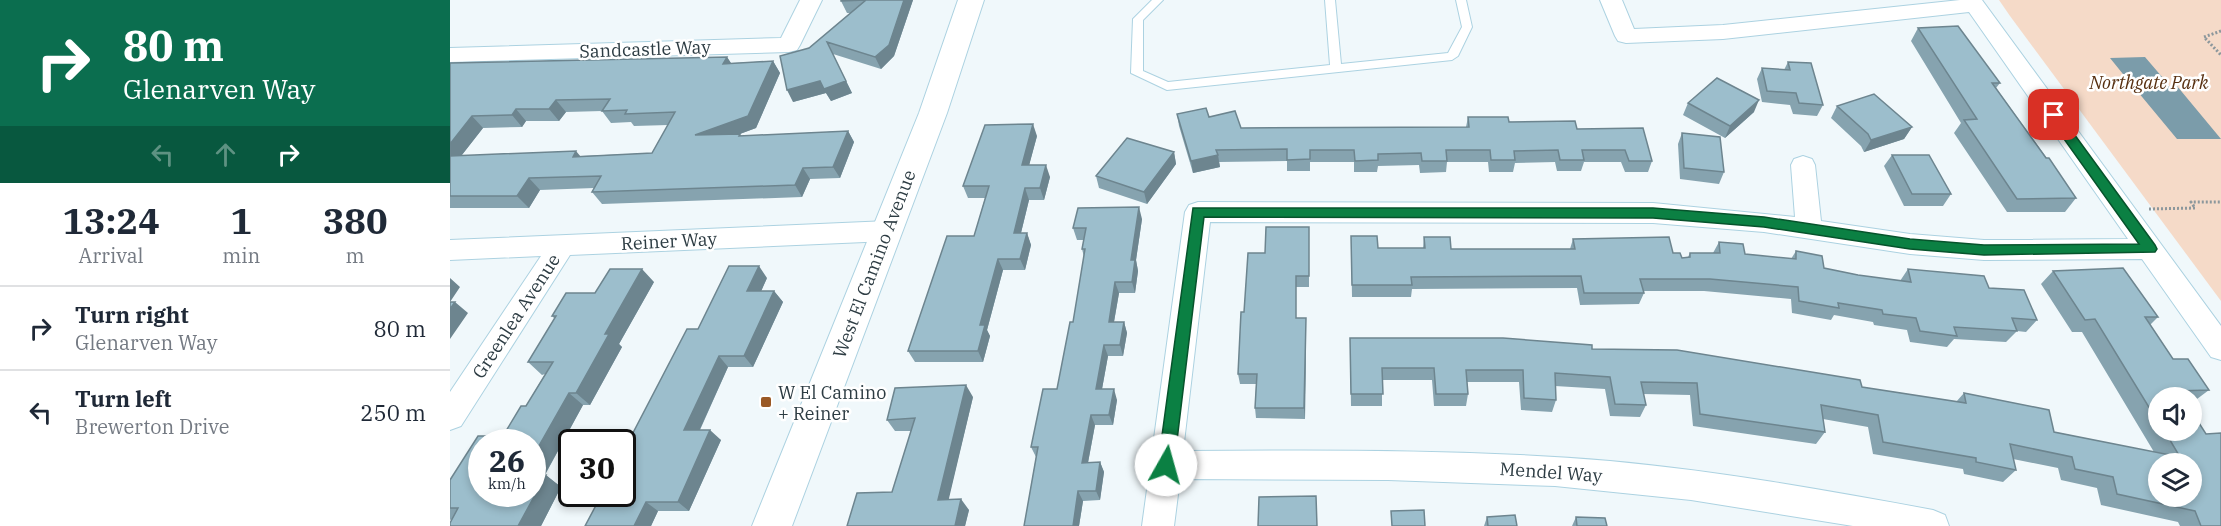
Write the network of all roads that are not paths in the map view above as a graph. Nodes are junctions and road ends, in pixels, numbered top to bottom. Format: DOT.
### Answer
graph roads {
  1 [pos="811,0"];
  2 [pos="971,0"];
  3 [pos="1158,0"];
  4 [pos="1330,0"];
  5 [pos="1461,0"];
  6 [pos="1611,0"];
  7 [pos="1972,2"];
  8 [pos="450,54"];
  9 [pos="1336,68"];
  10 [pos="1803,165"];
  11 [pos="1809,228"];
  12 [pos="888,231"];
  13 [pos="562,246"];
  14 [pos="2150,249"];
  15 [pos="450,250"];
  16 [pos="2221,348"];
  17 [pos="450,417"];
  18 [pos="1166,465"];
  19 [pos="772,526"];
  20 [pos="1158,526"];
  21 [pos="1933,526"];
  1 -- 8 [label="street, Sandcastle Way"];
  2 -- 12 [label="main road, West El Camino Avenue"];
  3 -- 9 [label="lane"];
  4 -- 9 [label="lane"];
  5 -- 9 [label="lane"];
  6 -- 7 [label="street"];
  7 -- 14 [label="street"];
  10 -- 11 [label="street"];
  11 -- 14 [label="street"];
  11 -- 18 [label="street"];
  12 -- 13 [label="street, Reiner Way"];
  12 -- 19 [label="main road, West El Camino Avenue"];
  13 -- 15 [label="street, Reiner Way"];
  13 -- 17 [label="street, Greenlea Avenue"];
  14 -- 16 [label="street"];
  18 -- 20 [label="street"];
  18 -- 21 [label="street, Mendel Way"];
}
